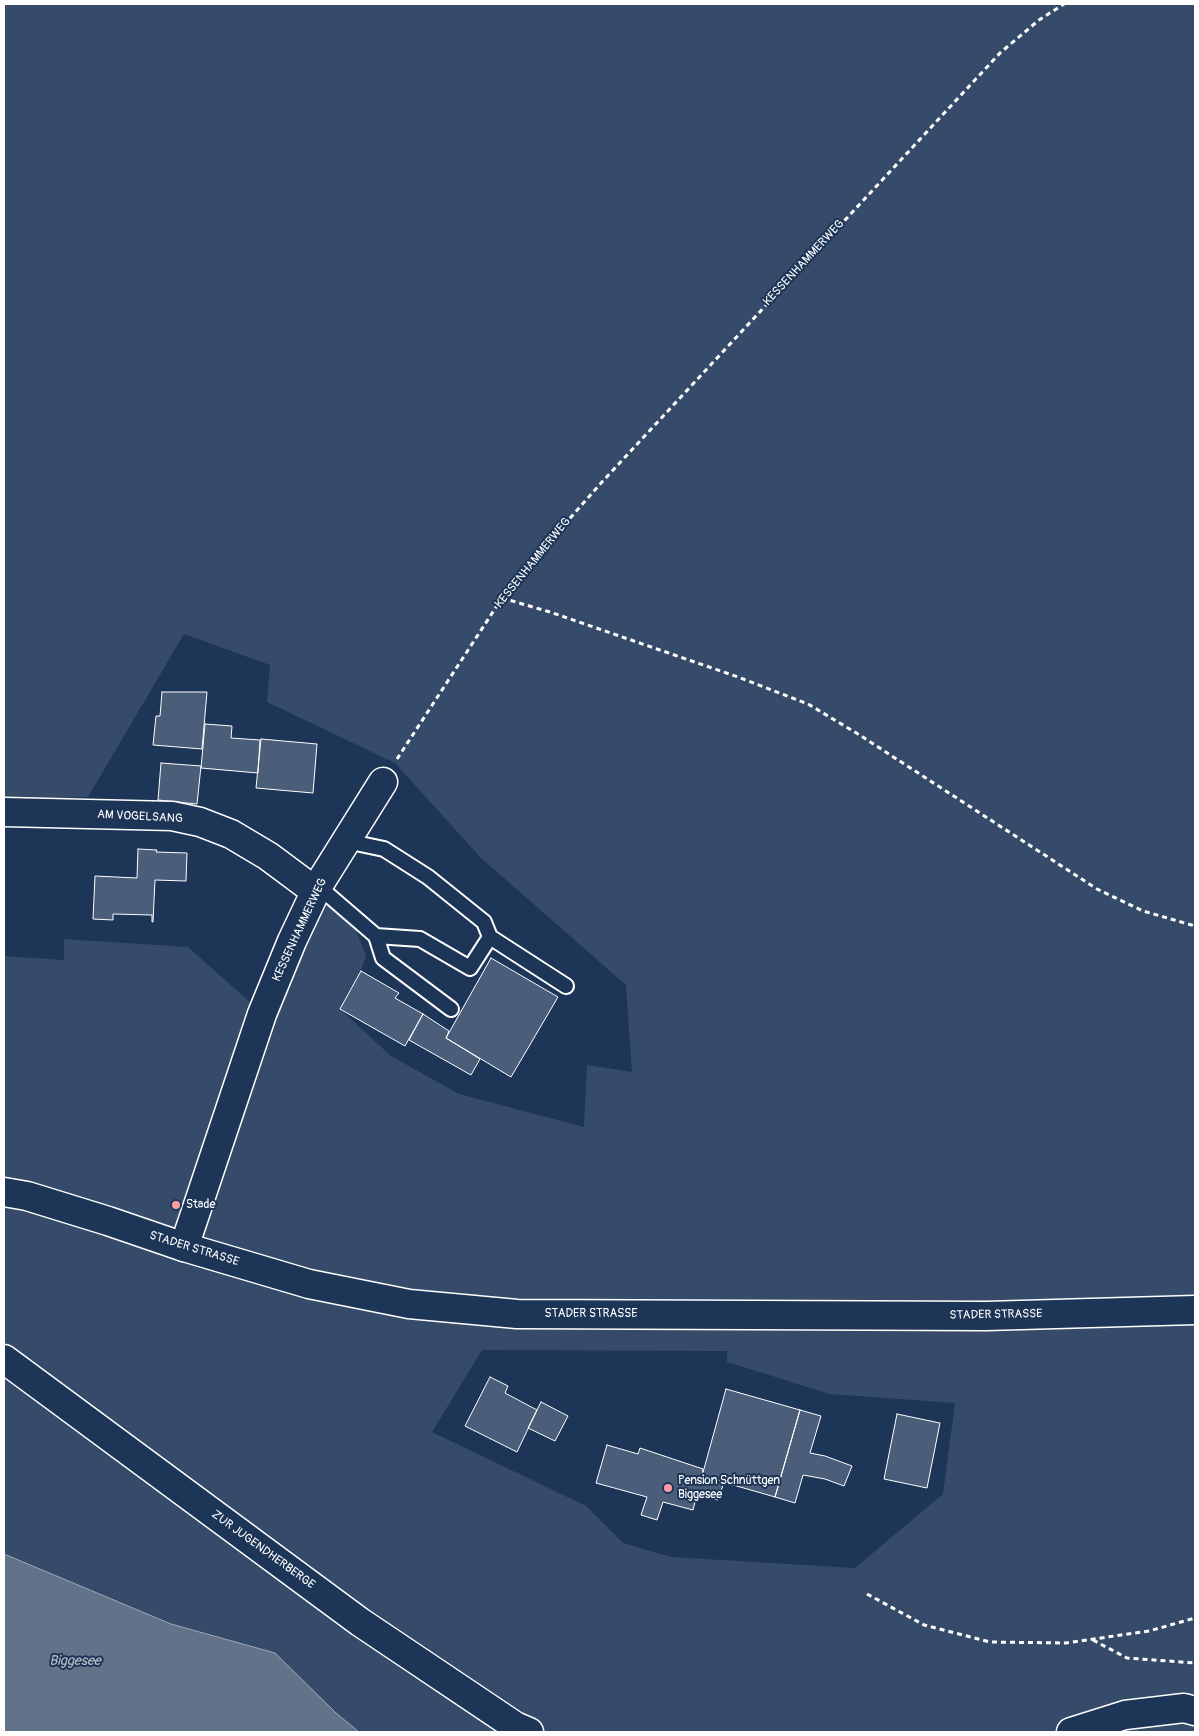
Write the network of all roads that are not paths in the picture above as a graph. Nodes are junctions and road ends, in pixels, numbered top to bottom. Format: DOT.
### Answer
graph roads {
  1 [pos="383,782"];
  2 [pos="4,812"];
  3 [pos="346,840"];
  4 [pos="317,888"];
  5 [pos="376,936"];
  6 [pos="490,936"];
  7 [pos="566,986"];
  8 [pos="451,1009"];
  9 [pos="4,1192"];
  10 [pos="184,1247"];
  11 [pos="1195,1310"];
  12 [pos="4,1358"];
  13 [pos="1195,1711"];
  14 [pos="529,1732"];
  15 [pos="1071,1732"];
  1 -- 3 [label="street, KESSENHAMMERWEG"];
  2 -- 4 [label="street, AM VOGELSANG"];
  3 -- 4 [label="street, KESSENHAMMERWEG"];
  3 -- 6 [label="lane"];
  4 -- 5 [label="lane"];
  4 -- 10 [label="street, KESSENHAMMERWEG"];
  5 -- 6 [label="lane"];
  5 -- 8 [label="lane"];
  6 -- 7 [label="lane"];
  9 -- 10 [label="street, STADER STRASSE"];
  10 -- 11 [label="street, STADER STRASSE"];
  12 -- 14 [label="street, ZUR JUGENDHERBERGE"];
  13 -- 15 [label="street"];
}
